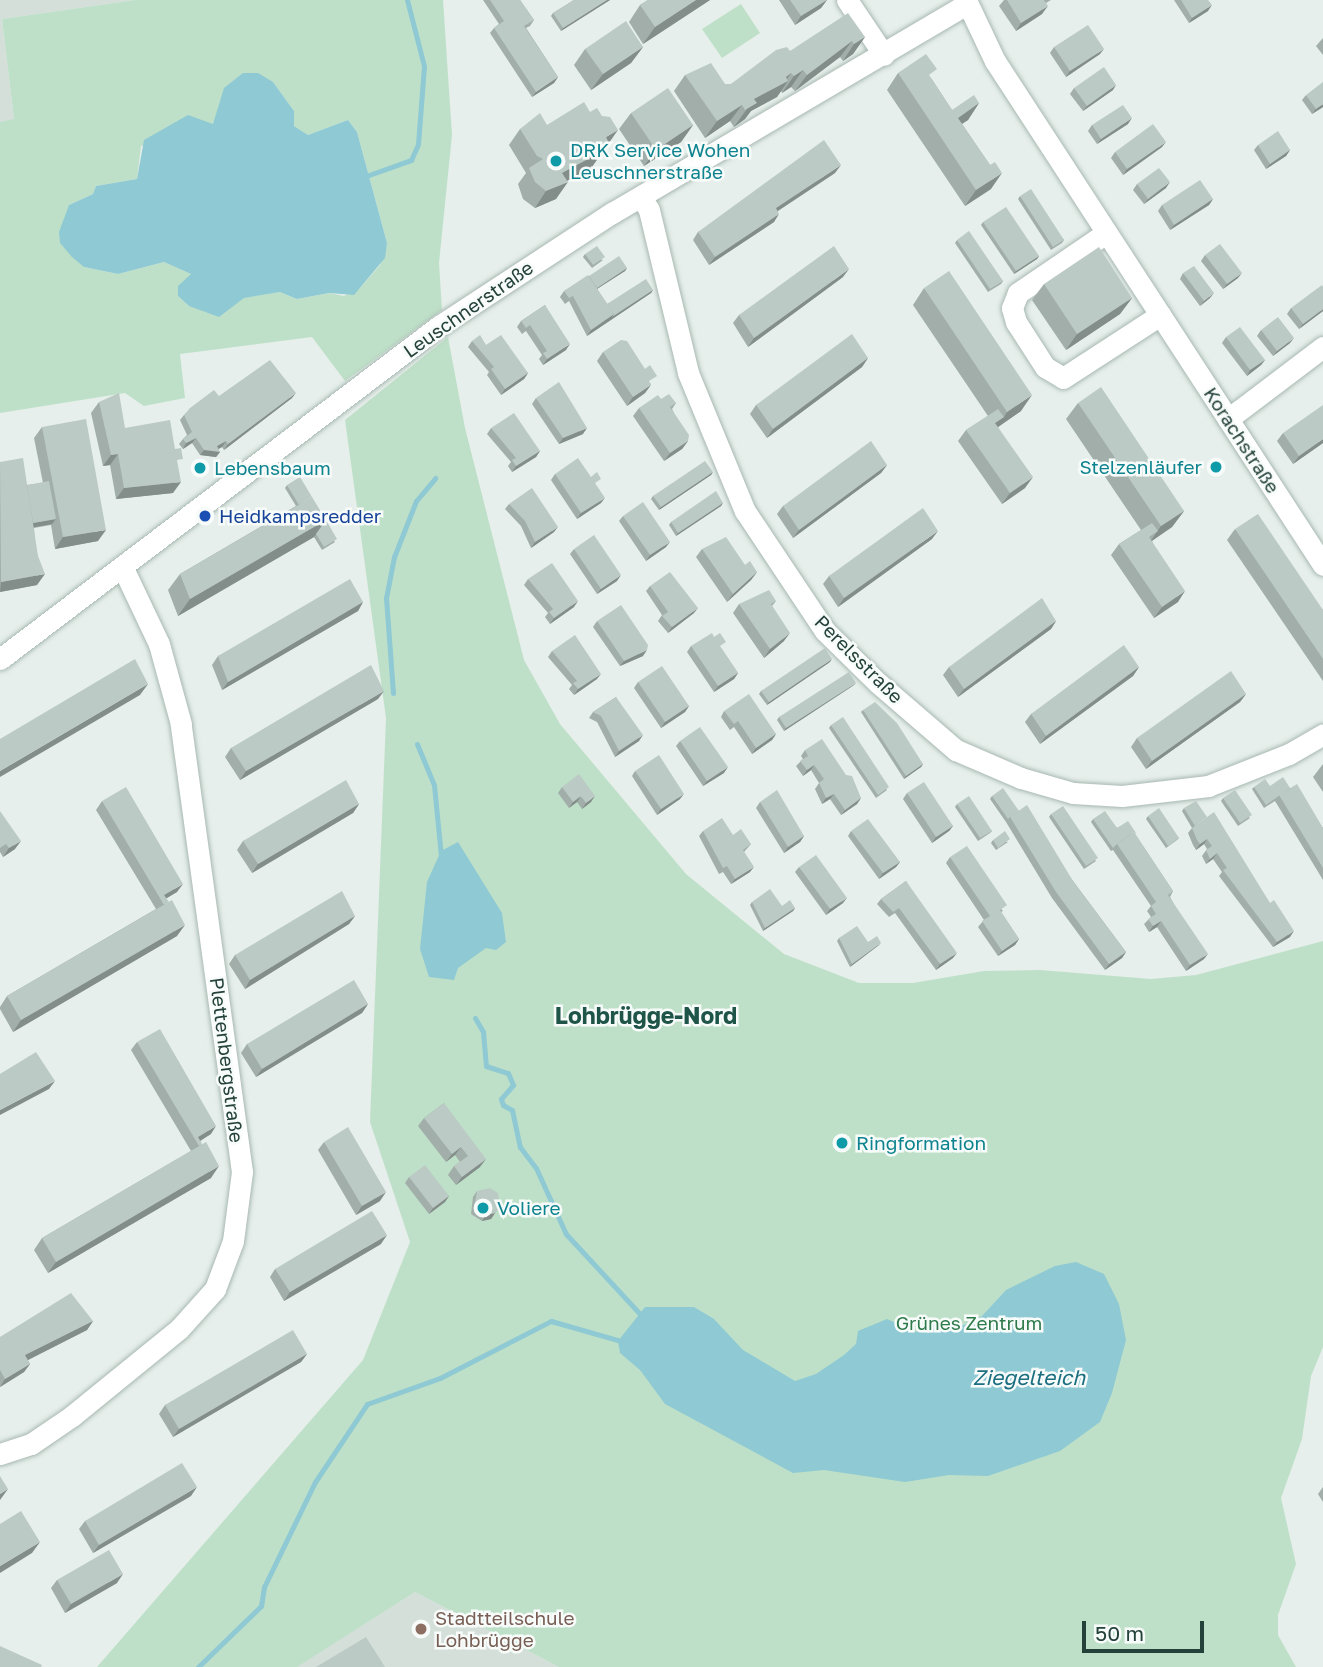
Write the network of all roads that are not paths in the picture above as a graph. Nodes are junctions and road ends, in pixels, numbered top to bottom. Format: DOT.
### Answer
graph roads {
  1 [pos="847,0"];
  2 [pos="966,2"];
  3 [pos="884,55"];
  4 [pos="641,197"];
  5 [pos="1106,233"];
  6 [pos="1160,315"];
  7 [pos="1323,347"];
  8 [pos="1228,419"];
  9 [pos="1323,565"];
  10 [pos="122,566"];
  11 [pos="0,659"];
  12 [pos="1323,734"];
  13 [pos="0,1454"];
  1 -- 3 [label="street"];
  2 -- 3 [label="street, Leuschnerstraße"];
  2 -- 5 [label="street, Korachstraße"];
  3 -- 4 [label="street, Leuschnerstraße"];
  4 -- 10 [label="street, Leuschnerstraße"];
  4 -- 12 [label="street, Perelsstraße"];
  5 -- 6 [label="street, Korachstraße"];
  5 -- 6 [label="street"];
  6 -- 8 [label="street, Korachstraße"];
  7 -- 8 [label="street"];
  8 -- 9 [label="street, Korachstraße"];
  10 -- 11 [label="street, Leuschnerstraße"];
  10 -- 13 [label="street, Plettenbergstraße"];
}
